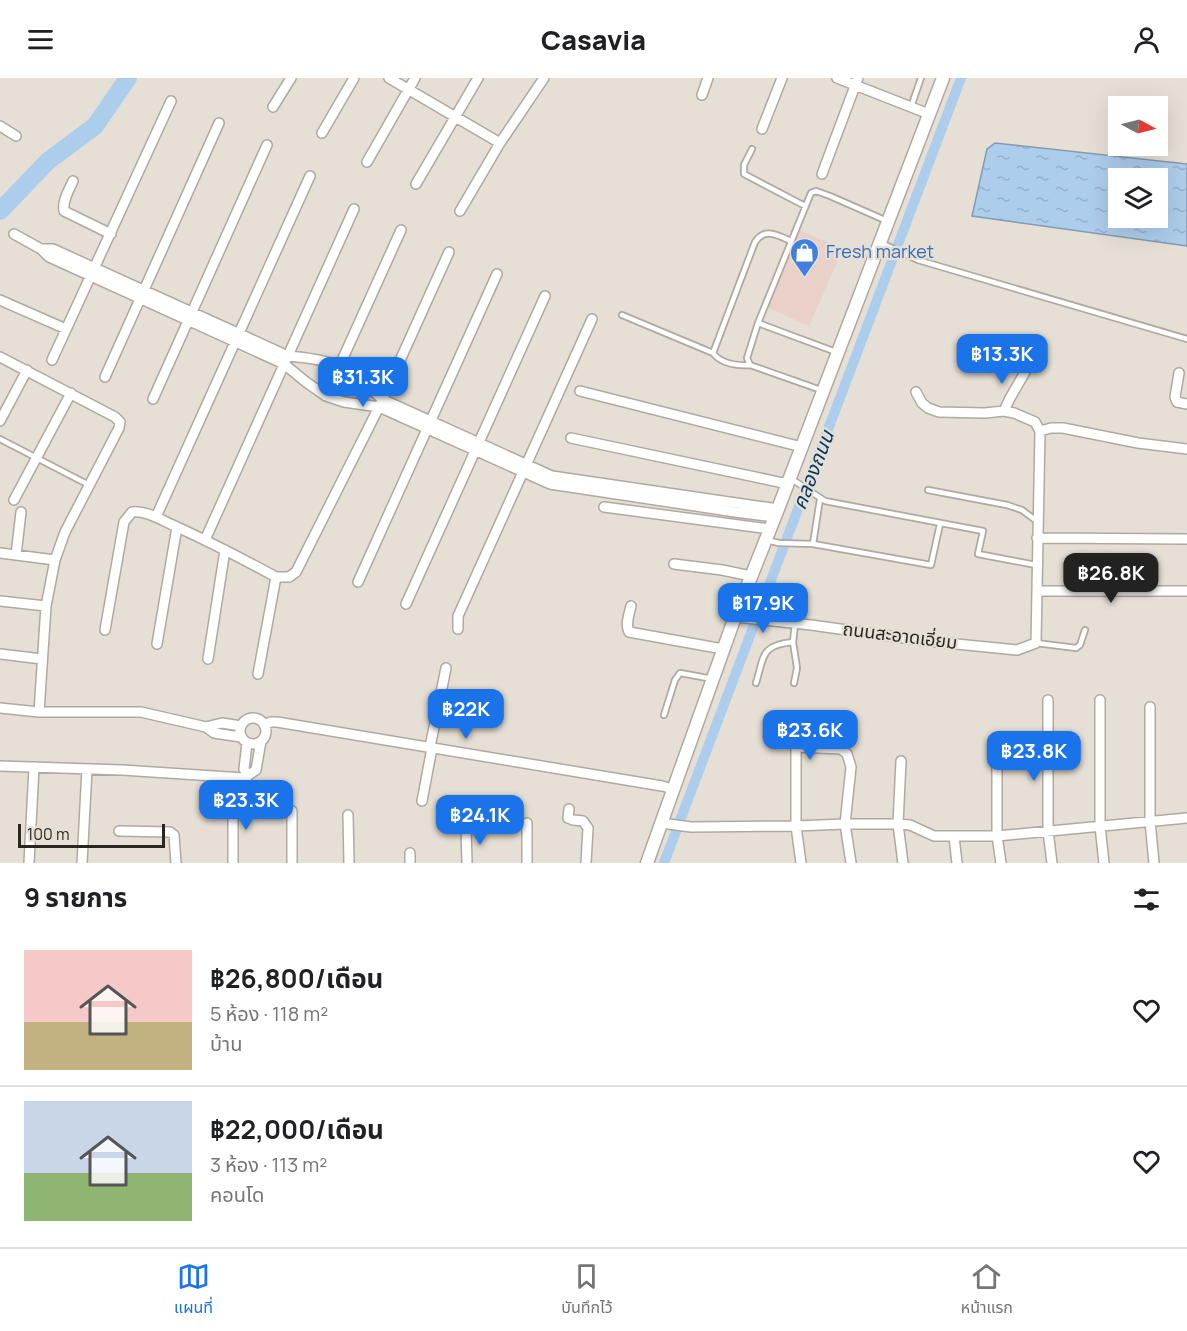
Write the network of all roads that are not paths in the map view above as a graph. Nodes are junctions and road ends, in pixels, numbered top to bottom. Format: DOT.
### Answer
graph roads {
  1 [pos="291,78"];
  2 [pos="354,78"];
  3 [pos="389,78"];
  4 [pos="415,78"];
  5 [pos="478,78"];
  6 [pos="544,78"];
  7 [pos="708,78"];
  8 [pos="782,78"];
  9 [pos="837,78"];
  10 [pos="921,78"];
  11 [pos="943,78"];
  12 [pos="856,82"];
  13 [pos="409,88"];
  14 [pos="702,95"];
  15 [pos="171,101"];
  16 [pos="273,107"];
  17 [pos="911,107"];
  18 [pos="929,114"];
  19 [pos="456,118"];
  20 [pos="219,123"];
  21 [pos="0,126"];
  22 [pos="762,129"];
  23 [pos="322,133"];
  24 [pos="16,136"];
  25 [pos="501,143"];
  26 [pos="267,145"];
  27 [pos="752,149"];
  28 [pos="367,162"];
  29 [pos="822,174"];
  30 [pos="310,176"];
  31 [pos="73,181"];
  32 [pos="416,184"];
  33 [pos="805,206"];
  34 [pos="354,209"];
  35 [pos="460,211"];
  36 [pos="888,222"];
  37 [pos="401,230"];
  38 [pos="14,234"];
  39 [pos="111,234"];
  40 [pos="791,241"];
  41 [pos="884,245"];
  42 [pos="449,252"];
  43 [pos="93,272"];
  44 [pos="497,274"];
  45 [pos="142,294"];
  46 [pos="545,296"];
  47 [pos="0,300"];
  48 [pos="622,315"];
  49 [pos="190,316"];
  50 [pos="592,320"];
  51 [pos="758,323"];
  52 [pos="66,329"];
  53 [pos="237,337"];
  54 [pos="1187,339"];
  55 [pos="838,352"];
  56 [pos="713,353"];
  57 [pos="0,357"];
  58 [pos="52,360"];
  59 [pos="286,360"];
  60 [pos="750,365"];
  61 [pos="339,367"];
  62 [pos="27,370"];
  63 [pos="1025,372"];
  64 [pos="1179,374"];
  65 [pos="105,377"];
  66 [pos="580,391"];
  67 [pos="823,391"];
  68 [pos="916,392"];
  69 [pos="71,393"];
  70 [pos="153,399"];
  71 [pos="381,403"];
  72 [pos="1187,404"];
  73 [pos="1004,411"];
  74 [pos="0,422"];
  75 [pos="429,425"];
  76 [pos="1040,431"];
  77 [pos="571,438"];
  78 [pos="0,439"];
  79 [pos="477,446"];
  80 [pos="802,447"];
  81 [pos="1187,449"];
  82 [pos="36,458"];
  83 [pos="525,468"];
  84 [pos="792,482"];
  85 [pos="89,485"];
  86 [pos="928,490"];
  87 [pos="820,499"];
  88 [pos="14,500"];
  89 [pos="603,507"];
  90 [pos="21,512"];
  91 [pos="156,517"];
  92 [pos="1038,522"];
  93 [pos="772,524"];
  94 [pos="940,524"];
  95 [pos="177,527"];
  96 [pos="1037,538"];
  97 [pos="1187,539"];
  98 [pos="205,540"];
  99 [pos="813,544"];
  100 [pos="225,550"];
  101 [pos="0,553"];
  102 [pos="16,555"];
  103 [pos="55,560"];
  104 [pos="674,564"];
  105 [pos="1037,565"];
  106 [pos="751,576"];
  107 [pos="276,577"];
  108 [pos="358,582"];
  109 [pos="1037,591"];
  110 [pos="1187,591"];
  111 [pos="0,601"];
  112 [pos="406,604"];
  113 [pos="46,606"];
  114 [pos="631,606"];
  115 [pos="740,618"];
  116 [pos="795,624"];
  117 [pos="458,629"];
  118 [pos="105,630"];
  119 [pos="1085,630"];
  120 [pos="793,642"];
  121 [pos="157,644"];
  122 [pos="1032,645"];
  123 [pos="723,649"];
  124 [pos="0,654"];
  125 [pos="42,659"];
  126 [pos="208,659"];
  127 [pos="446,668"];
  128 [pos="258,674"];
  129 [pos="713,679"];
  130 [pos="756,683"];
  131 [pos="794,683"];
  132 [pos="1048,700"];
  133 [pos="1100,700"];
  134 [pos="1150,707"];
  135 [pos="0,708"];
  136 [pos="39,712"];
  137 [pos="664,715"];
  138 [pos="264,725"];
  139 [pos="241,726"];
  140 [pos="207,727"];
  141 [pos="244,740"];
  142 [pos="261,741"];
  143 [pos="431,748"];
  144 [pos="901,761"];
  145 [pos="0,766"];
  146 [pos="34,767"];
  147 [pos="997,767"];
  148 [pos="87,770"];
  149 [pos="248,776"];
  150 [pos="673,789"];
  151 [pos="233,800"];
  152 [pos="422,801"];
  153 [pos="569,809"];
  154 [pos="292,811"];
  155 [pos="348,815"];
  156 [pos="1187,818"];
  157 [pos="1150,821"];
  158 [pos="527,823"];
  159 [pos="666,824"];
  160 [pos="845,824"];
  161 [pos="898,824"];
  162 [pos="796,826"];
  163 [pos="1100,826"];
  164 [pos="466,828"];
  165 [pos="119,831"];
  166 [pos="1048,831"];
  167 [pos="997,836"];
  168 [pos="954,837"];
  169 [pos="29,863"];
  170 [pos="82,863"];
  171 [pos="176,863"];
  172 [pos="233,863"];
  173 [pos="292,863"];
  174 [pos="349,863"];
  175 [pos="467,863"];
  176 [pos="527,863"];
  177 [pos="586,863"];
  178 [pos="647,863"];
  179 [pos="801,863"];
  180 [pos="851,863"];
  181 [pos="903,863"];
  182 [pos="957,863"];
  183 [pos="1000,863"];
  184 [pos="1052,863"];
  185 [pos="1104,863"];
  186 [pos="1154,863"];
  1 -- 16 [label="street"];
  2 -- 23 [label="street"];
  3 -- 13 [label="street"];
  4 -- 13 [label="street"];
  5 -- 19 [label="street"];
  6 -- 25 [label="street"];
  7 -- 14 [label="street"];
  8 -- 22 [label="street"];
  9 -- 12 [label="street"];
  10 -- 17 [label="lane"];
  11 -- 18 [label="street"];
  12 -- 17 [label="street"];
  12 -- 29 [label="street"];
  13 -- 19 [label="street"];
  13 -- 28 [label="street"];
  15 -- 39 [label="street"];
  17 -- 18 [label="street"];
  18 -- 36 [label="street"];
  19 -- 25 [label="street"];
  19 -- 32 [label="street"];
  20 -- 45 [label="street"];
  21 -- 24 [label="street"];
  25 -- 35 [label="street"];
  26 -- 49 [label="street"];
  27 -- 33 [label="lane"];
  30 -- 53 [label="street"];
  31 -- 39 [label="street"];
  33 -- 36 [label="lane"];
  33 -- 40 [label="lane"];
  34 -- 59 [label="street"];
  36 -- 41 [label="street"];
  37 -- 61 [label="street"];
  38 -- 43 [label="street"];
  39 -- 43 [label="street"];
  40 -- 51 [label="lane"];
  40 -- 56 [label="lane"];
  41 -- 54 [label="lane"];
  41 -- 55 [label="street"];
  42 -- 71 [label="street"];
  43 -- 45 [label="street"];
  43 -- 52 [label="street"];
  44 -- 75 [label="street"];
  45 -- 49 [label="street"];
  45 -- 65 [label="street"];
  46 -- 79 [label="street"];
  47 -- 52 [label="street"];
  48 -- 56 [label="lane"];
  49 -- 53 [label="street"];
  49 -- 70 [label="street"];
  50 -- 83 [label="street"];
  51 -- 55 [label="lane"];
  51 -- 60 [label="lane"];
  52 -- 58 [label="street"];
  53 -- 59 [label="street"];
  53 -- 91 [label="street"];
  55 -- 67 [label="street"];
  56 -- 60 [label="lane"];
  57 -- 62 [label="street"];
  59 -- 61 [label="street"];
  59 -- 71 [label="street"];
  59 -- 98 [label="street"];
  60 -- 67 [label="lane"];
  61 -- 71 [label="street"];
  62 -- 69 [label="street"];
  62 -- 74 [label="street"];
  63 -- 73 [label="street"];
  64 -- 72 [label="street"];
  66 -- 80 [label="street"];
  67 -- 80 [label="street"];
  68 -- 73 [label="street"];
  69 -- 82 [label="street"];
  69 -- 85 [label="street"];
  71 -- 75 [label="street"];
  71 -- 107 [label="street"];
  73 -- 76 [label="street"];
  75 -- 79 [label="street"];
  75 -- 108 [label="street"];
  76 -- 81 [label="street"];
  76 -- 92 [label="street"];
  77 -- 84 [label="street"];
  78 -- 82 [label="lane"];
  79 -- 83 [label="street"];
  79 -- 112 [label="street"];
  80 -- 84 [label="street"];
  82 -- 85 [label="lane"];
  82 -- 88 [label="street"];
  83 -- 93 [label="street"];
  83 -- 117 [label="street"];
  84 -- 87 [label="lane"];
  84 -- 93 [label="street"];
  85 -- 103 [label="street"];
  86 -- 92 [label="lane"];
  87 -- 94 [label="lane"];
  87 -- 99 [label="lane"];
  89 -- 93 [label="street"];
  90 -- 102 [label="street"];
  91 -- 95 [label="street"];
  91 -- 118 [label="street"];
  92 -- 96 [label="street"];
  93 -- 99 [label="lane"];
  93 -- 106 [label="street"];
  94 -- 99 [label="lane"];
  94 -- 105 [label="lane"];
  95 -- 98 [label="street"];
  95 -- 121 [label="street"];
  96 -- 97 [label="street"];
  96 -- 105 [label="street"];
  98 -- 100 [label="street"];
  100 -- 107 [label="street"];
  100 -- 126 [label="street"];
  101 -- 102 [label="street"];
  102 -- 103 [label="street"];
  103 -- 113 [label="street"];
  104 -- 106 [label="street"];
  105 -- 109 [label="street"];
  106 -- 115 [label="street"];
  107 -- 128 [label="street"];
  109 -- 110 [label="street"];
  109 -- 122 [label="street"];
  111 -- 113 [label="street"];
  113 -- 125 [label="street"];
  114 -- 123 [label="street"];
  115 -- 116 [label="street, ถนนสะอาดเอี่ยม"];
  115 -- 123 [label="street"];
  116 -- 120 [label="lane"];
  116 -- 122 [label="street, ถนนสะอาดเอี่ยม"];
  119 -- 122 [label="lane"];
  120 -- 130 [label="lane"];
  120 -- 131 [label="lane"];
  123 -- 129 [label="street"];
  124 -- 125 [label="street"];
  125 -- 136 [label="street"];
  127 -- 143 [label="street"];
  129 -- 137 [label="lane"];
  129 -- 150 [label="street"];
  132 -- 166 [label="street"];
  133 -- 163 [label="street"];
  134 -- 157 [label="street"];
  135 -- 136 [label="street"];
  136 -- 140 [label="street"];
  138 -- 139 [label="street"];
  138 -- 142 [label="street"];
  138 -- 143 [label="street"];
  139 -- 140 [label="street"];
  139 -- 141 [label="street"];
  140 -- 141 [label="street"];
  141 -- 142 [label="street"];
  141 -- 149 [label="street"];
  142 -- 149 [label="street"];
  143 -- 150 [label="street"];
  143 -- 152 [label="street"];
  144 -- 161 [label="street"];
  145 -- 146 [label="street"];
  146 -- 148 [label="street"];
  146 -- 169 [label="street"];
  147 -- 167 [label="street"];
  148 -- 149 [label="street"];
  148 -- 170 [label="street"];
  150 -- 159 [label="street"];
  151 -- 172 [label="street"];
  153 -- 177 [label="street"];
  154 -- 173 [label="street"];
  155 -- 174 [label="street"];
  156 -- 157 [label="street"];
  157 -- 163 [label="street"];
  157 -- 186 [label="street"];
  158 -- 176 [label="street"];
  159 -- 162 [label="street"];
  159 -- 178 [label="street"];
  160 -- 161 [label="street"];
  160 -- 162 [label="street"];
  160 -- 162 [label="street"];
  160 -- 180 [label="street"];
  161 -- 168 [label="street"];
  161 -- 181 [label="street"];
  162 -- 179 [label="street"];
  163 -- 166 [label="street"];
  163 -- 185 [label="street"];
  164 -- 175 [label="street"];
  165 -- 171 [label="street"];
  166 -- 167 [label="street"];
  166 -- 184 [label="street"];
  167 -- 168 [label="street"];
  167 -- 183 [label="street"];
  168 -- 182 [label="street"];
}
